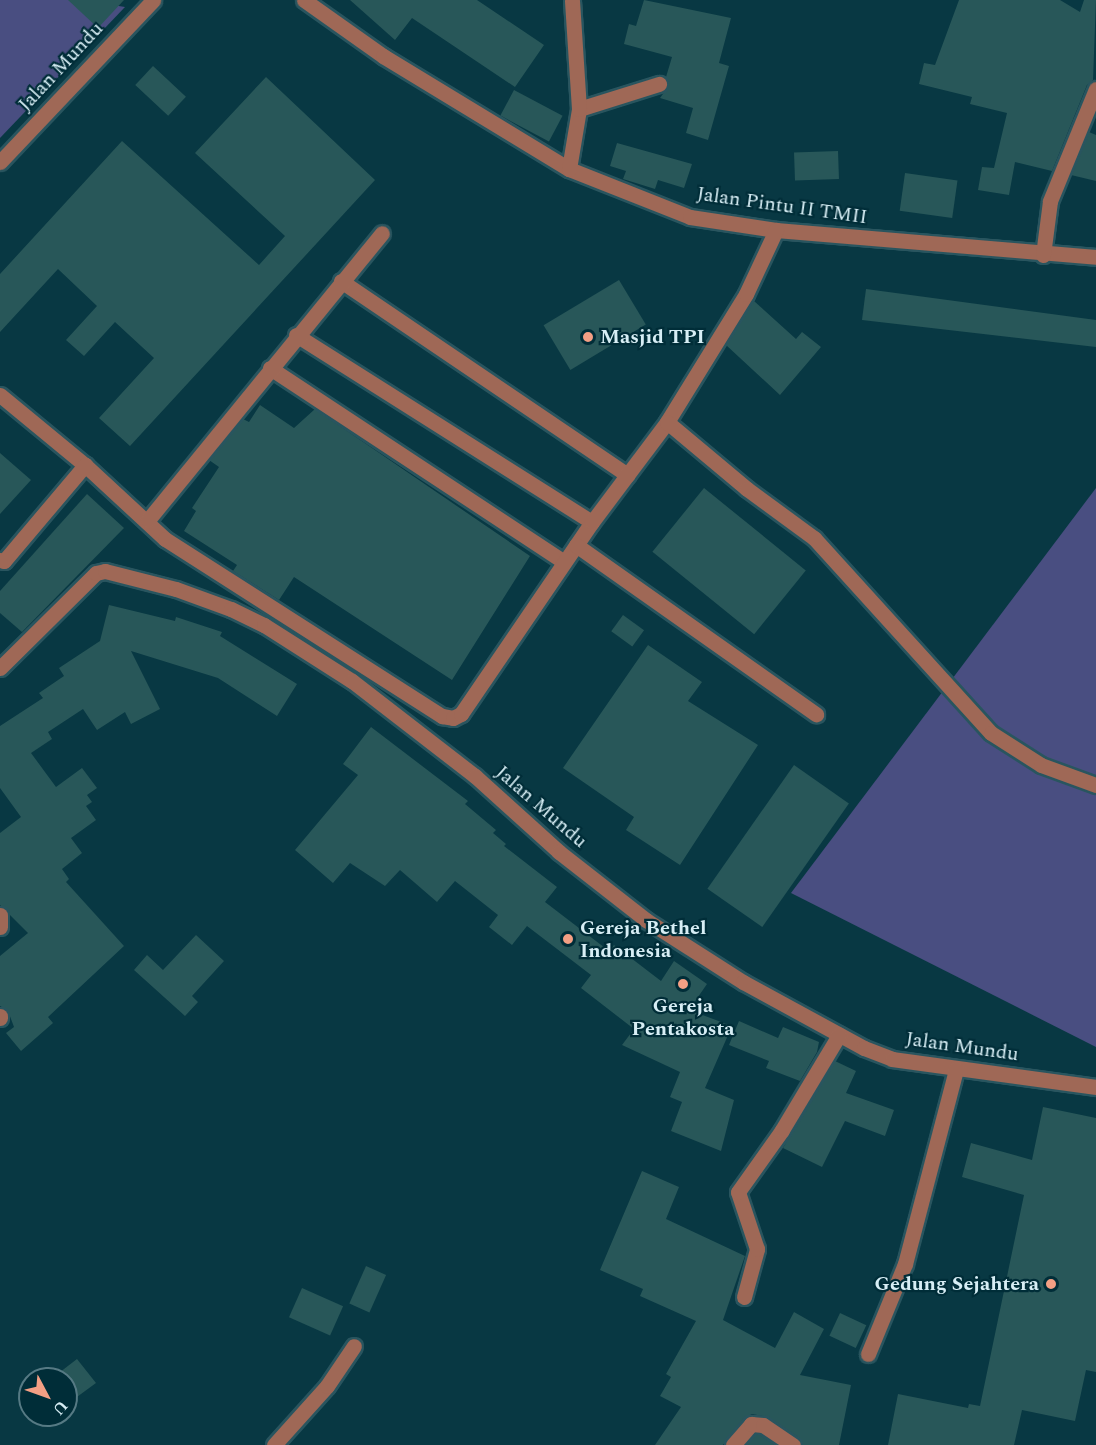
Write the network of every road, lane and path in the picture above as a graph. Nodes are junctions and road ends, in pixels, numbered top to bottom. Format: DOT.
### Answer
graph roads {
  1 [pos="153,0"];
  2 [pos="304,0"];
  3 [pos="572,0"];
  4 [pos="659,84"];
  5 [pos="1096,89"];
  6 [pos="579,109"];
  7 [pos="0,162"];
  8 [pos="569,169"];
  9 [pos="776,230"];
  10 [pos="382,233"];
  11 [pos="1043,255"];
  12 [pos="1096,257"];
  13 [pos="341,281"];
  14 [pos="296,336"];
  15 [pos="270,368"];
  16 [pos="0,395"];
  17 [pos="667,422"];
  18 [pos="85,465"];
  19 [pos="627,475"];
  20 [pos="148,520"];
  21 [pos="592,522"];
  22 [pos="576,545"];
  23 [pos="0,560"];
  24 [pos="564,562"];
  25 [pos="0,668"];
  26 [pos="816,714"];
  27 [pos="1096,785"];
  28 [pos="0,915"];
  29 [pos="0,927"];
  30 [pos="839,1035"];
  31 [pos="956,1069"];
  32 [pos="1096,1087"];
  33 [pos="744,1297"];
  34 [pos="354,1346"];
  35 [pos="868,1354"];
  36 [pos="274,1445"];
  37 [pos="732,1445"];
  38 [pos="793,1445"];
  1 -- 7 [label="street, Jalan Mundu"];
  2 -- 8 [label="street, Jalan Pintu II TMII"];
  3 -- 6 [label="street"];
  4 -- 6 [label="street"];
  5 -- 11 [label="street"];
  6 -- 8 [label="street"];
  8 -- 9 [label="street, Jalan Pintu II TMII"];
  9 -- 11 [label="street, Jalan Pintu II TMII"];
  9 -- 17 [label="street"];
  10 -- 13 [label="street"];
  11 -- 12 [label="street, Jalan Pintu II TMII"];
  13 -- 14 [label="street"];
  13 -- 19 [label="street"];
  14 -- 15 [label="street"];
  14 -- 21 [label="street"];
  15 -- 20 [label="street"];
  15 -- 24 [label="street"];
  16 -- 18 [label="street"];
  17 -- 19 [label="street"];
  17 -- 27 [label="street"];
  18 -- 20 [label="street"];
  18 -- 23 [label="street"];
  19 -- 21 [label="street"];
  20 -- 24 [label="street"];
  21 -- 22 [label="street"];
  22 -- 24 [label="street"];
  22 -- 26 [label="street"];
  25 -- 30 [label="street, Jalan Mundu"];
  28 -- 29 [label="street"];
  30 -- 31 [label="street, Jalan Mundu"];
  30 -- 33 [label="street"];
  31 -- 32 [label="street, Jalan Mundu"];
  31 -- 35 [label="street"];
  34 -- 36 [label="street"];
  37 -- 38 [label="street"];
}
